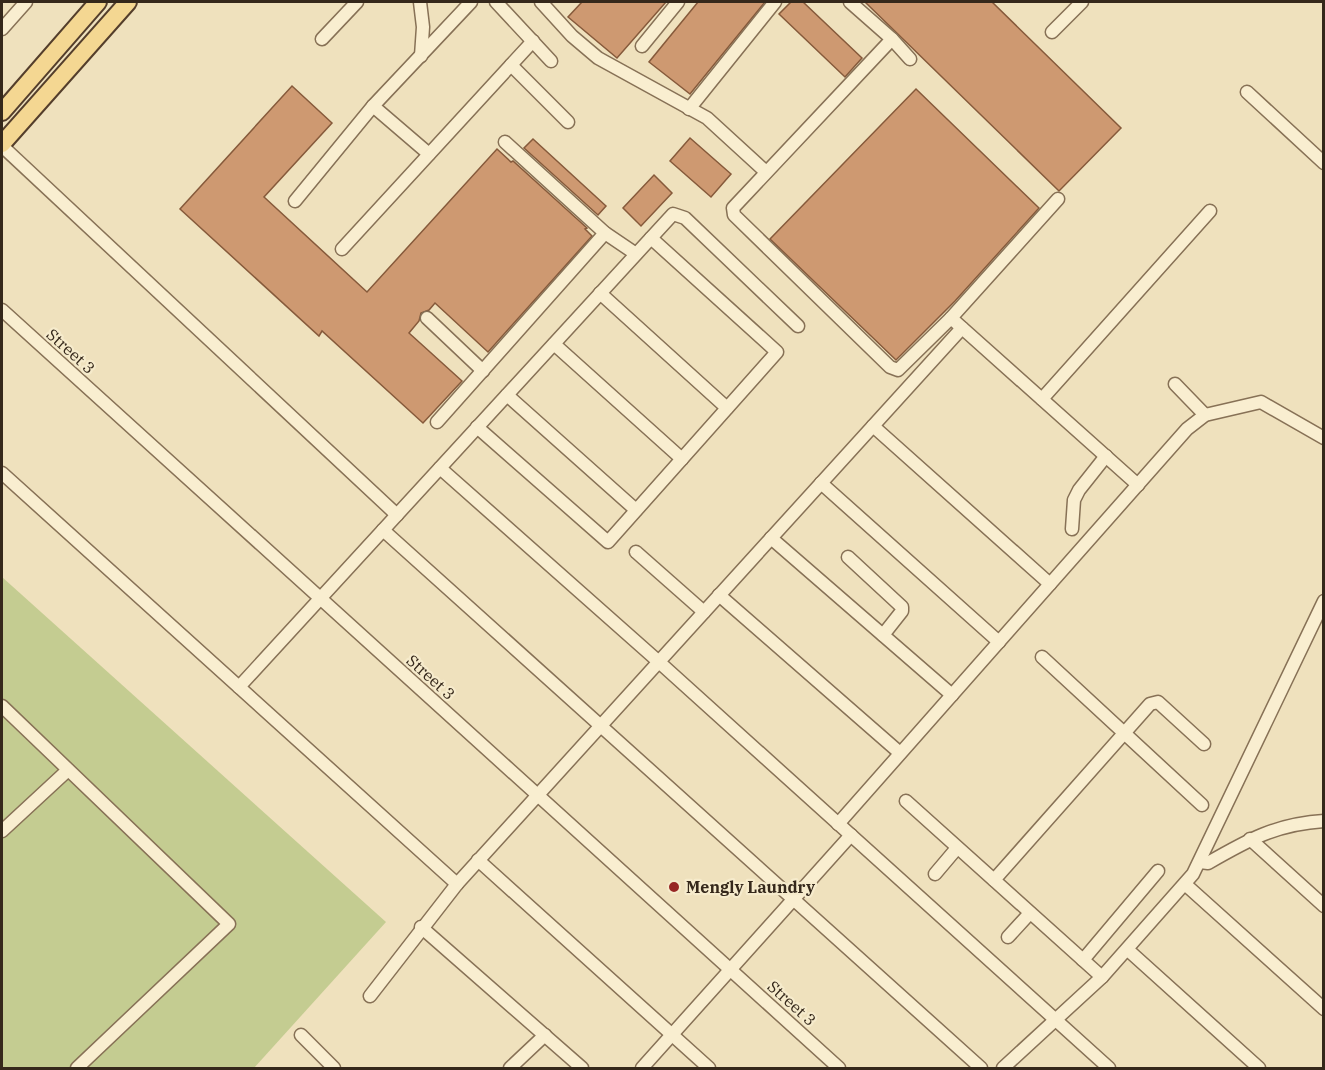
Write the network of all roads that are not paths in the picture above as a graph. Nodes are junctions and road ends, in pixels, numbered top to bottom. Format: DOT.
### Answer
graph roads {
  1 [pos="26,2"];
  2 [pos="98,2"];
  3 [pos="128,2"];
  4 [pos="357,2"];
  5 [pos="420,2"];
  6 [pos="471,2"];
  7 [pos="496,2"];
  8 [pos="541,2"];
  9 [pos="678,2"];
  10 [pos="775,2"];
  11 [pos="850,2"];
  12 [pos="1082,2"];
  13 [pos="2,29"];
  14 [pos="1052,32"];
  15 [pos="322,39"];
  16 [pos="892,39"];
  17 [pos="533,41"];
  18 [pos="642,46"];
  19 [pos="421,56"];
  20 [pos="910,59"];
  21 [pos="551,61"];
  22 [pos="511,65"];
  23 [pos="1247,92"];
  24 [pos="373,106"];
  25 [pos="689,109"];
  26 [pos="2,112"];
  27 [pos="568,122"];
  28 [pos="505,142"];
  29 [pos="2,145"];
  30 [pos="429,154"];
  31 [pos="1323,163"];
  32 [pos="766,172"];
  33 [pos="1058,200"];
  34 [pos="295,201"];
  35 [pos="1210,211"];
  36 [pos="605,233"];
  37 [pos="651,238"];
  38 [pos="342,249"];
  39 [pos="636,254"];
  40 [pos="600,293"];
  41 [pos="2,310"];
  42 [pos="427,318"];
  43 [pos="951,318"];
  44 [pos="798,326"];
  45 [pos="962,328"];
  46 [pos="554,344"];
  47 [pos="483,371"];
  48 [pos="1175,384"];
  49 [pos="507,395"];
  50 [pos="1042,399"];
  51 [pos="728,408"];
  52 [pos="1205,415"];
  53 [pos="437,422"];
  54 [pos="873,426"];
  55 [pos="477,427"];
  56 [pos="1323,438"];
  57 [pos="1106,456"];
  58 [pos="682,459"];
  59 [pos="440,468"];
  60 [pos="2,473"];
  61 [pos="821,483"];
  62 [pos="1138,485"];
  63 [pos="636,510"];
  64 [pos="397,515"];
  65 [pos="1072,529"];
  66 [pos="383,530"];
  67 [pos="771,538"];
  68 [pos="636,552"];
  69 [pos="848,557"];
  70 [pos="1050,584"];
  71 [pos="719,595"];
  72 [pos="320,598"];
  73 [pos="1323,602"];
  74 [pos="704,612"];
  75 [pos="883,635"];
  76 [pos="999,642"];
  77 [pos="1042,657"];
  78 [pos="659,662"];
  79 [pos="239,687"];
  80 [pos="952,695"];
  81 [pos="2,706"];
  82 [pos="601,726"];
  83 [pos="1124,733"];
  84 [pos="1204,744"];
  85 [pos="900,753"];
  86 [pos="68,771"];
  87 [pos="537,795"];
  88 [pos="906,801"];
  89 [pos="1202,805"];
  90 [pos="1323,821"];
  91 [pos="838,824"];
  92 [pos="2,831"];
  93 [pos="851,835"];
  94 [pos="1251,839"];
  95 [pos="957,848"];
  96 [pos="478,861"];
  97 [pos="1200,862"];
  98 [pos="1158,872"];
  99 [pos="935,874"];
  100 [pos="994,880"];
  101 [pos="457,884"];
  102 [pos="1186,885"];
  103 [pos="793,899"];
  104 [pos="1323,906"];
  105 [pos="1030,913"];
  106 [pos="421,927"];
  107 [pos="1008,937"];
  108 [pos="1128,950"];
  109 [pos="1083,960"];
  110 [pos="730,970"];
  111 [pos="1102,977"];
  112 [pos="370,996"];
  113 [pos="1323,1009"];
  114 [pos="1056,1020"];
  115 [pos="301,1035"];
  116 [pos="545,1035"];
  117 [pos="672,1035"];
  118 [pos="77,1068"];
  119 [pos="334,1068"];
  120 [pos="510,1068"];
  121 [pos="582,1068"];
  122 [pos="642,1068"];
  123 [pos="709,1068"];
  124 [pos="839,1068"];
  125 [pos="981,1068"];
  126 [pos="1003,1068"];
  127 [pos="1109,1068"];
  128 [pos="1259,1068"];
  1 -- 13 [label="street"];
  2 -- 26 [label="main road"];
  3 -- 29 [label="main road"];
  4 -- 15 [label="street"];
  5 -- 19 [label="street"];
  6 -- 19 [label="street"];
  7 -- 17 [label="street"];
  8 -- 25 [label="street"];
  9 -- 18 [label="street"];
  10 -- 25 [label="street"];
  11 -- 16 [label="street"];
  12 -- 14 [label="street"];
  16 -- 20 [label="street"];
  16 -- 32 [label="street"];
  17 -- 21 [label="street"];
  17 -- 22 [label="street"];
  19 -- 24 [label="street"];
  22 -- 27 [label="street"];
  22 -- 30 [label="street"];
  23 -- 31 [label="street"];
  24 -- 30 [label="street"];
  24 -- 34 [label="street"];
  25 -- 32 [label="street"];
  28 -- 36 [label="street"];
  29 -- 64 [label="street"];
  30 -- 38 [label="street"];
  32 -- 43 [label="street"];
  33 -- 43 [label="street"];
  35 -- 50 [label="street"];
  36 -- 39 [label="street"];
  36 -- 47 [label="street"];
  37 -- 39 [label="street"];
  37 -- 44 [label="street"];
  37 -- 51 [label="street"];
  39 -- 40 [label="street"];
  40 -- 46 [label="street"];
  40 -- 51 [label="street"];
  41 -- 72 [label="street, Street 3"];
  42 -- 47 [label="street"];
  43 -- 45 [label="street"];
  45 -- 50 [label="street"];
  45 -- 54 [label="street"];
  46 -- 49 [label="street"];
  46 -- 58 [label="street"];
  47 -- 53 [label="street"];
  48 -- 52 [label="street"];
  49 -- 55 [label="street"];
  49 -- 63 [label="street"];
  50 -- 57 [label="street"];
  51 -- 58 [label="street"];
  52 -- 56 [label="street"];
  52 -- 62 [label="street"];
  54 -- 61 [label="street"];
  54 -- 70 [label="street"];
  55 -- 59 [label="street"];
  55 -- 63 [label="street"];
  57 -- 62 [label="street"];
  57 -- 65 [label="street"];
  58 -- 63 [label="street"];
  59 -- 64 [label="street"];
  59 -- 78 [label="street"];
  60 -- 79 [label="street"];
  61 -- 67 [label="street"];
  61 -- 76 [label="street"];
  62 -- 70 [label="street"];
  64 -- 66 [label="street"];
  66 -- 72 [label="street"];
  66 -- 82 [label="street"];
  67 -- 71 [label="street"];
  67 -- 75 [label="street"];
  68 -- 74 [label="street"];
  69 -- 75 [label="street"];
  70 -- 76 [label="street"];
  71 -- 74 [label="street"];
  71 -- 85 [label="street"];
  72 -- 79 [label="street"];
  72 -- 87 [label="street, Street 3"];
  73 -- 97 [label="street"];
  74 -- 78 [label="street"];
  75 -- 80 [label="street"];
  76 -- 80 [label="street"];
  77 -- 83 [label="street"];
  78 -- 82 [label="street"];
  78 -- 91 [label="street"];
  79 -- 101 [label="street"];
  80 -- 85 [label="street"];
  81 -- 86 [label="street"];
  82 -- 87 [label="street"];
  82 -- 103 [label="street"];
  83 -- 84 [label="street"];
  83 -- 89 [label="street"];
  83 -- 100 [label="street"];
  85 -- 91 [label="street"];
  86 -- 92 [label="street"];
  86 -- 118 [label="street"];
  87 -- 96 [label="street"];
  87 -- 110 [label="street, Street 3"];
  88 -- 95 [label="street"];
  90 -- 94 [label="street"];
  91 -- 93 [label="street"];
  93 -- 103 [label="street"];
  93 -- 114 [label="street"];
  94 -- 97 [label="street"];
  94 -- 104 [label="street"];
  95 -- 99 [label="street"];
  95 -- 100 [label="street"];
  96 -- 101 [label="street"];
  96 -- 117 [label="street"];
  97 -- 102 [label="street"];
  98 -- 109 [label="street"];
  100 -- 105 [label="street"];
  101 -- 106 [label="street"];
  102 -- 108 [label="street"];
  102 -- 113 [label="street"];
  103 -- 110 [label="street"];
  103 -- 125 [label="street"];
  105 -- 107 [label="street"];
  105 -- 109 [label="street"];
  106 -- 112 [label="street"];
  106 -- 116 [label="street"];
  108 -- 111 [label="street"];
  108 -- 128 [label="street"];
  109 -- 111 [label="street"];
  110 -- 117 [label="street"];
  110 -- 124 [label="street, Street 3"];
  111 -- 114 [label="street"];
  114 -- 126 [label="street"];
  114 -- 127 [label="street"];
  115 -- 119 [label="street"];
  116 -- 120 [label="street"];
  116 -- 121 [label="street"];
  117 -- 122 [label="street"];
  117 -- 123 [label="street"];
}
